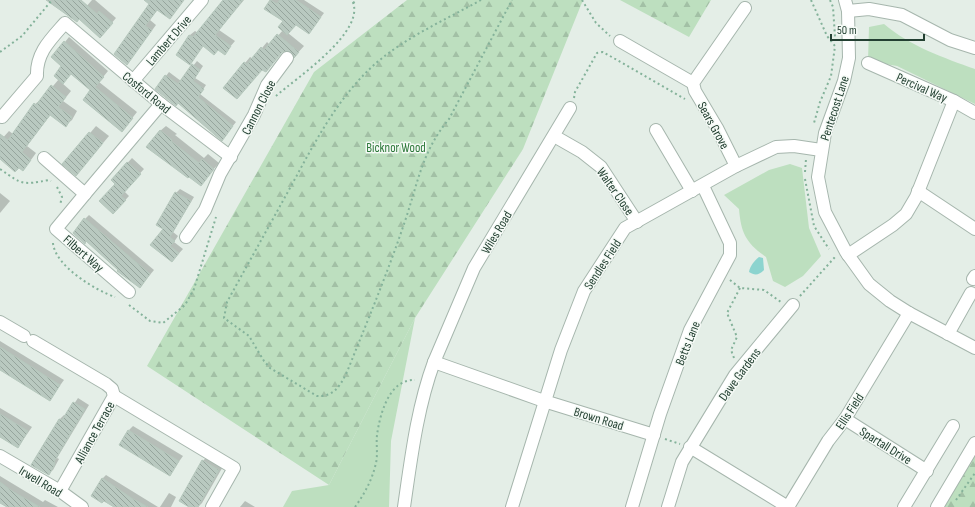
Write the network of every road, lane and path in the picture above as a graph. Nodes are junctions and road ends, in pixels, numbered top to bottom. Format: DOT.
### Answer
graph roads {
  1 [pos="52,0"];
  2 [pos="202,0"];
  3 [pos="357,0"];
  4 [pos="481,0"];
  5 [pos="512,0"];
  6 [pos="582,0"];
  7 [pos="810,0"];
  8 [pos="830,0"];
  9 [pos="353,3"];
  10 [pos="847,6"];
  11 [pos="744,8"];
  12 [pos="620,41"];
  13 [pos="835,46"];
  14 [pos="975,48"];
  15 [pos="0,52"];
  16 [pos="286,58"];
  17 [pos="868,63"];
  18 [pos="133,81"];
  19 [pos="693,83"];
  20 [pos="698,97"];
  21 [pos="954,101"];
  22 [pos="161,104"];
  23 [pos="570,108"];
  24 [pos="975,113"];
  25 [pos="2,116"];
  26 [pos="813,128"];
  27 [pos="656,130"];
  28 [pos="554,136"];
  29 [pos="821,150"];
  30 [pos="231,157"];
  31 [pos="44,158"];
  32 [pos="736,166"];
  33 [pos="0,169"];
  34 [pos="697,188"];
  35 [pos="918,191"];
  36 [pos="85,194"];
  37 [pos="58,211"];
  38 [pos="637,222"];
  39 [pos="975,229"];
  40 [pos="186,237"];
  41 [pos="826,245"];
  42 [pos="848,255"];
  43 [pos="721,273"];
  44 [pos="740,288"];
  45 [pos="128,292"];
  46 [pos="971,293"];
  47 [pos="793,305"];
  48 [pos="909,314"];
  49 [pos="0,322"];
  50 [pos="948,334"];
  51 [pos="975,348"];
  52 [pos="434,362"];
  53 [pos="742,368"];
  54 [pos="428,381"];
  55 [pos="114,396"];
  56 [pos="544,401"];
  57 [pos="844,420"];
  58 [pos="953,426"];
  59 [pos="654,435"];
  60 [pos="975,443"];
  61 [pos="690,447"];
  62 [pos="0,456"];
  63 [pos="927,471"];
  64 [pos="975,473"];
  65 [pos="60,491"];
  66 [pos="956,501"];
  67 [pos="82,507"];
  68 [pos="212,507"];
  69 [pos="355,507"];
  70 [pos="404,507"];
  71 [pos="512,507"];
  72 [pos="632,507"];
  73 [pos="668,507"];
  74 [pos="788,507"];
  75 [pos="904,507"];
  76 [pos="938,507"];
  1 -- 15 [label="path"];
  2 -- 18 [label="street, Lambert Drive"];
  3 -- 9 [label="path"];
  4 -- 5 [label="path"];
  6 -- 12 [label="path"];
  7 -- 13 [label="path"];
  8 -- 13 [label="path"];
  10 -- 14 [label="street"];
  10 -- 29 [label="street, Pentecost Lane"];
  11 -- 19 [label="street"];
  12 -- 19 [label="street"];
  13 -- 26 [label="path"];
  16 -- 30 [label="street, Cannon Close"];
  17 -- 21 [label="street, Percival Way"];
  18 -- 22 [label="street, Cosford Road"];
  18 -- 25 [label="street, Cosford Road"];
  19 -- 20 [label="street, Sears Grove"];
  20 -- 23 [label="path"];
  20 -- 32 [label="street, Sears Grove"];
  21 -- 24 [label="street, Percival Way"];
  21 -- 35 [label="street"];
  22 -- 30 [label="street, Cosford Road"];
  22 -- 36 [label="street, Filbert Way"];
  23 -- 28 [label="street, Wiles Road"];
  27 -- 34 [label="street, Betts Lane"];
  28 -- 38 [label="street, Walter Close"];
  28 -- 52 [label="street, Wiles Road"];
  29 -- 32 [label="street, Sendles Field"];
  29 -- 42 [label="street, Pentecost Lane"];
  30 -- 40 [label="street, Cannon Close"];
  31 -- 36 [label="street"];
  32 -- 34 [label="street, Sendles Field"];
  33 -- 37 [label="path"];
  34 -- 38 [label="street, Sendles Field"];
  34 -- 43 [label="street, Betts Lane"];
  35 -- 39 [label="street"];
  35 -- 42 [label="street"];
  36 -- 45 [label="street, Filbert Way"];
  38 -- 56 [label="street, Sendles Field"];
  41 -- 47 [label="path"];
  42 -- 48 [label="street, Pentecost Lane"];
  43 -- 44 [label="path"];
  43 -- 59 [label="street, Betts Lane"];
  44 -- 47 [label="path"];
  44 -- 53 [label="path"];
  46 -- 50 [label="street"];
  47 -- 53 [label="street, Dawe Gardens"];
  48 -- 50 [label="street, Pentecost Lane"];
  48 -- 57 [label="street, Ellis Field"];
  49 -- 55 [label="street, Alliance Terrace"];
  50 -- 51 [label="street, Pentecost Lane"];
  52 -- 54 [label="street, Wiles Road"];
  52 -- 56 [label="street"];
  53 -- 61 [label="street, Dawe Gardens"];
  54 -- 69 [label="path"];
  54 -- 70 [label="street, Wiles Road"];
  55 -- 65 [label="street, Alliance Terrace"];
  55 -- 68 [label="street"];
  56 -- 59 [label="street, Brown Road"];
  56 -- 71 [label="street, Sendles Field"];
  57 -- 63 [label="street, Spartall Drive"];
  57 -- 74 [label="street, Ellis Field"];
  58 -- 63 [label="street, Spartall Drive"];
  59 -- 61 [label="path"];
  59 -- 72 [label="street, Betts Lane"];
  60 -- 76 [label="street"];
  61 -- 73 [label="street, Dawe Gardens"];
  61 -- 74 [label="street"];
  62 -- 65 [label="street, Irwell Road"];
  63 -- 75 [label="street, Spartall Drive"];
  64 -- 66 [label="path"];
  65 -- 67 [label="street, Irwell Road"];
}
